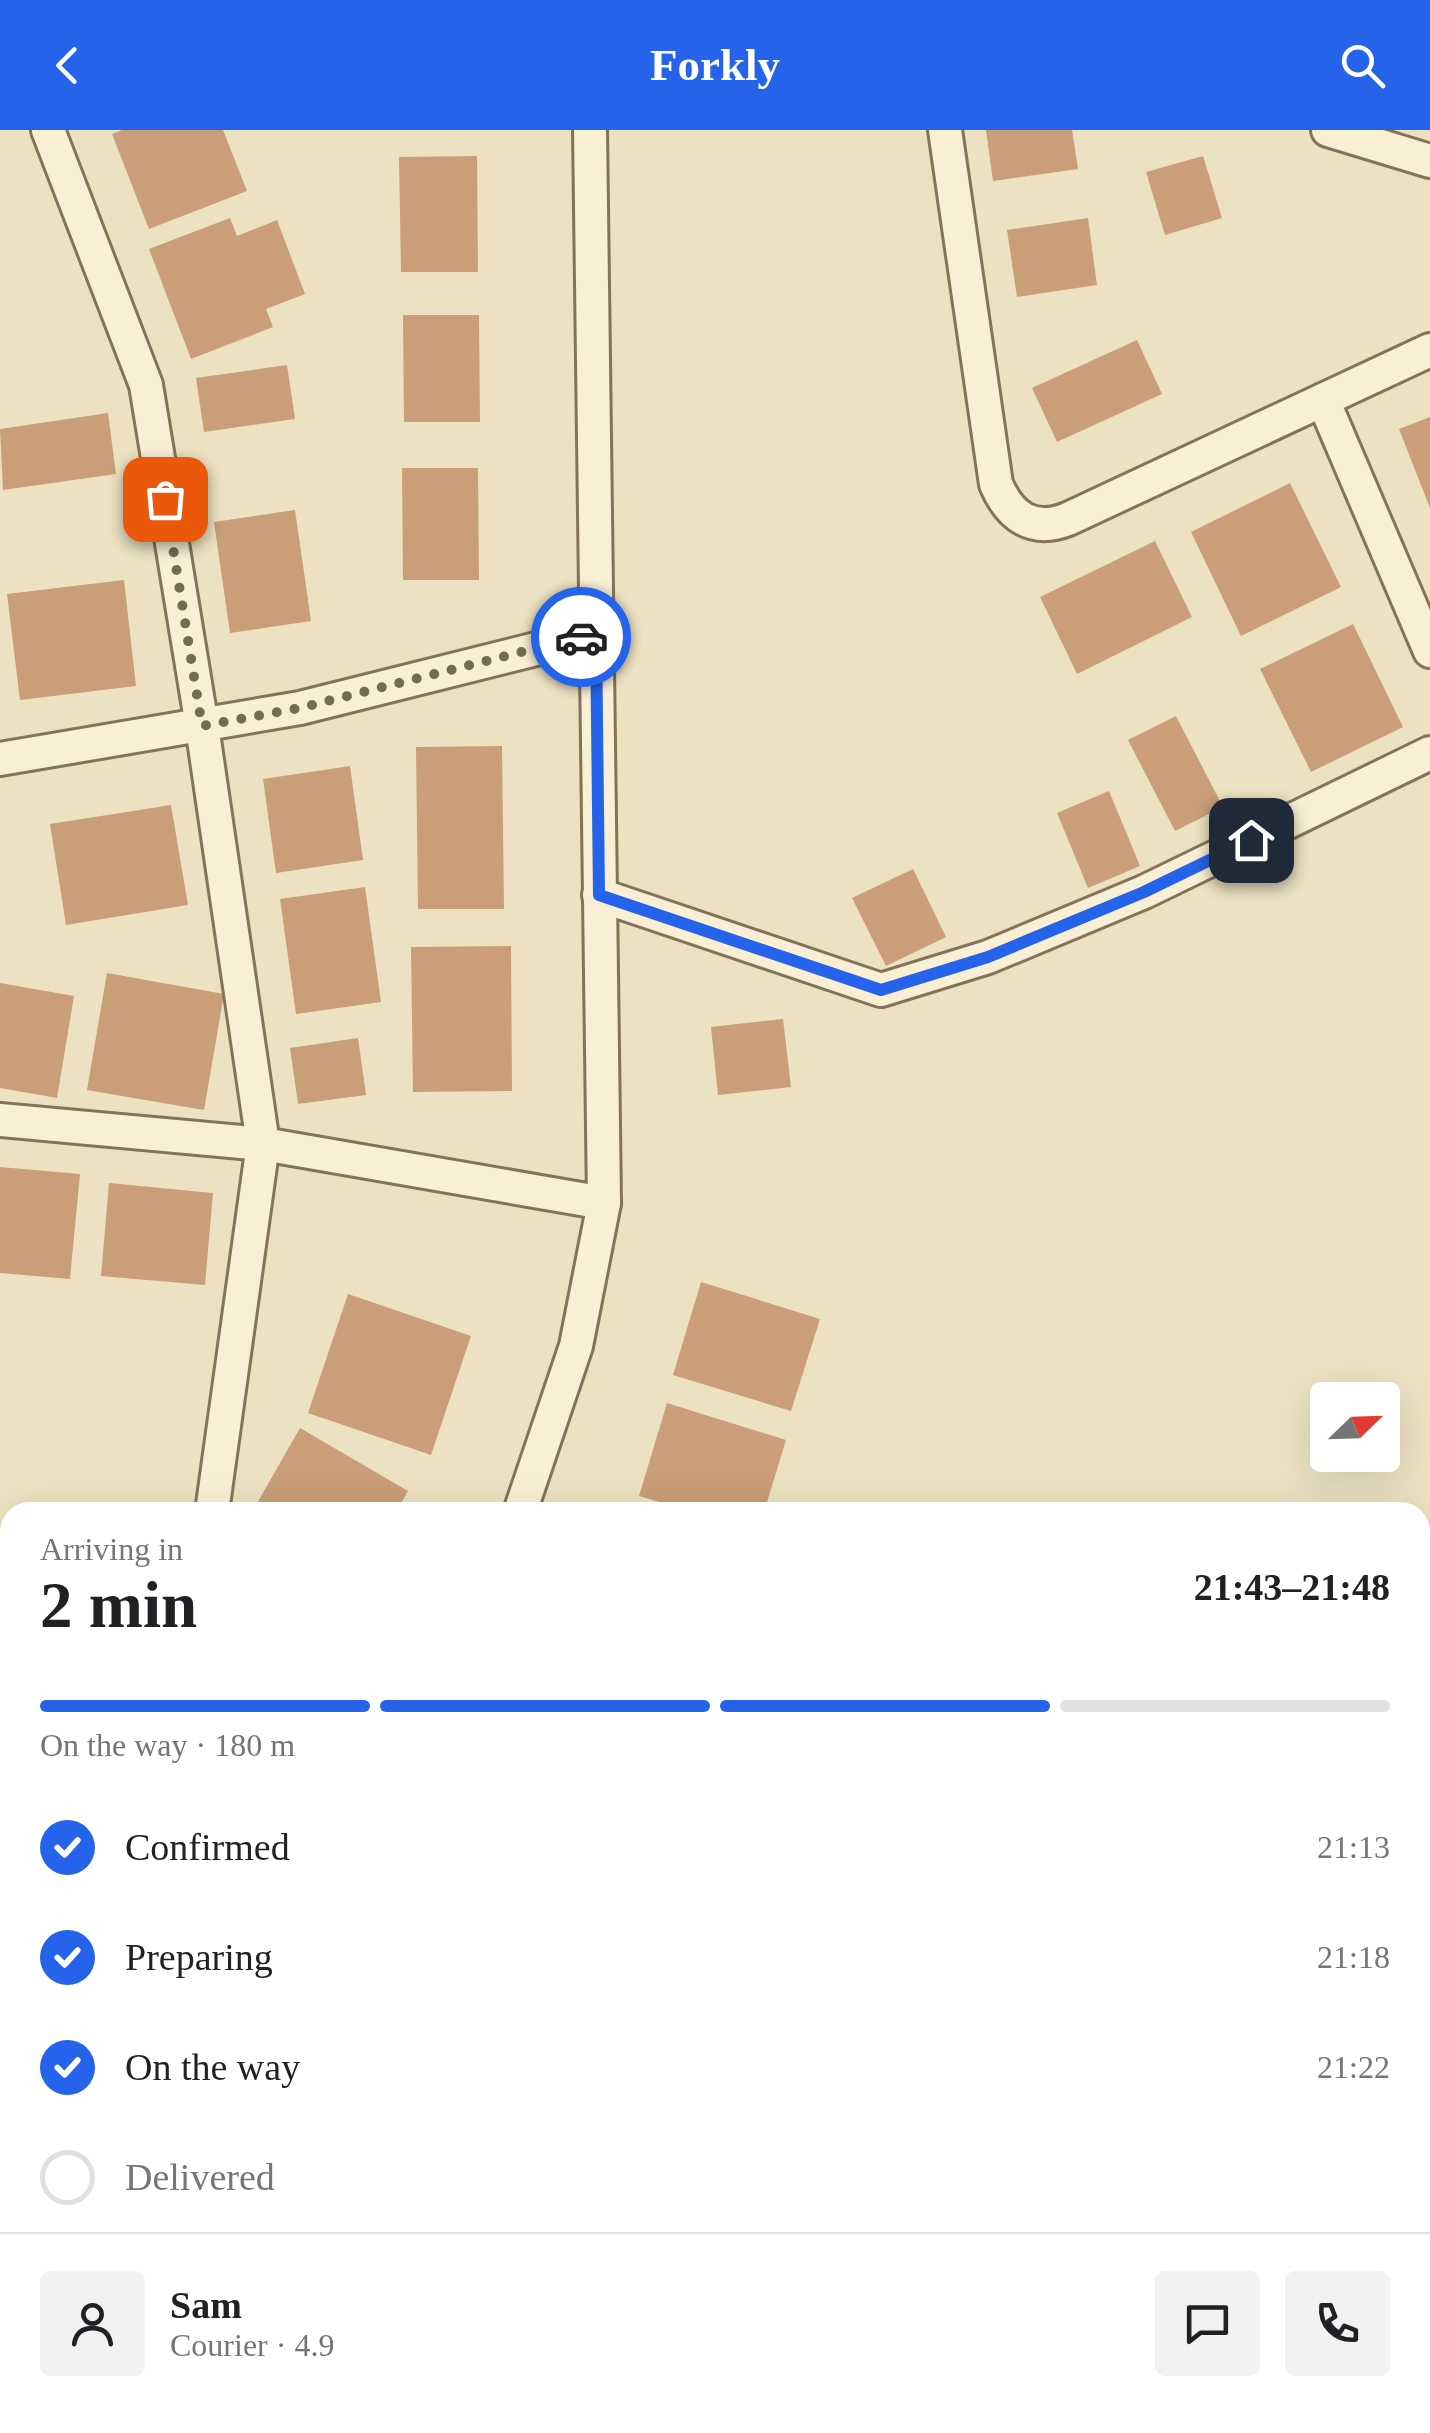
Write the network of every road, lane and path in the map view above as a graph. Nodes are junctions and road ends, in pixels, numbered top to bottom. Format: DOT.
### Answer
graph roads {
  1 [pos="48,130"];
  2 [pos="590,130"];
  3 [pos="945,130"];
  4 [pos="1328,130"];
  5 [pos="1430,161"];
  6 [pos="1430,350"];
  7 [pos="1323,400"];
  8 [pos="596,634"];
  9 [pos="1430,651"];
  10 [pos="202,726"];
  11 [pos="1430,753"];
  12 [pos="0,759"];
  13 [pos="599,895"];
  14 [pos="0,1120"];
  15 [pos="263,1144"];
  16 [pos="604,1203"];
  17 [pos="213,1502"];
  18 [pos="523,1502"];
  1 -- 10 [label="street"];
  2 -- 8 [label="street"];
  3 -- 7 [label="street"];
  4 -- 5 [label="street"];
  6 -- 7 [label="street"];
  7 -- 9 [label="street"];
  8 -- 10 [label="street"];
  8 -- 13 [label="street"];
  10 -- 12 [label="street"];
  10 -- 15 [label="street"];
  11 -- 13 [label="street"];
  13 -- 16 [label="street"];
  14 -- 15 [label="street"];
  15 -- 16 [label="street"];
  15 -- 17 [label="street"];
  16 -- 18 [label="street"];
}
